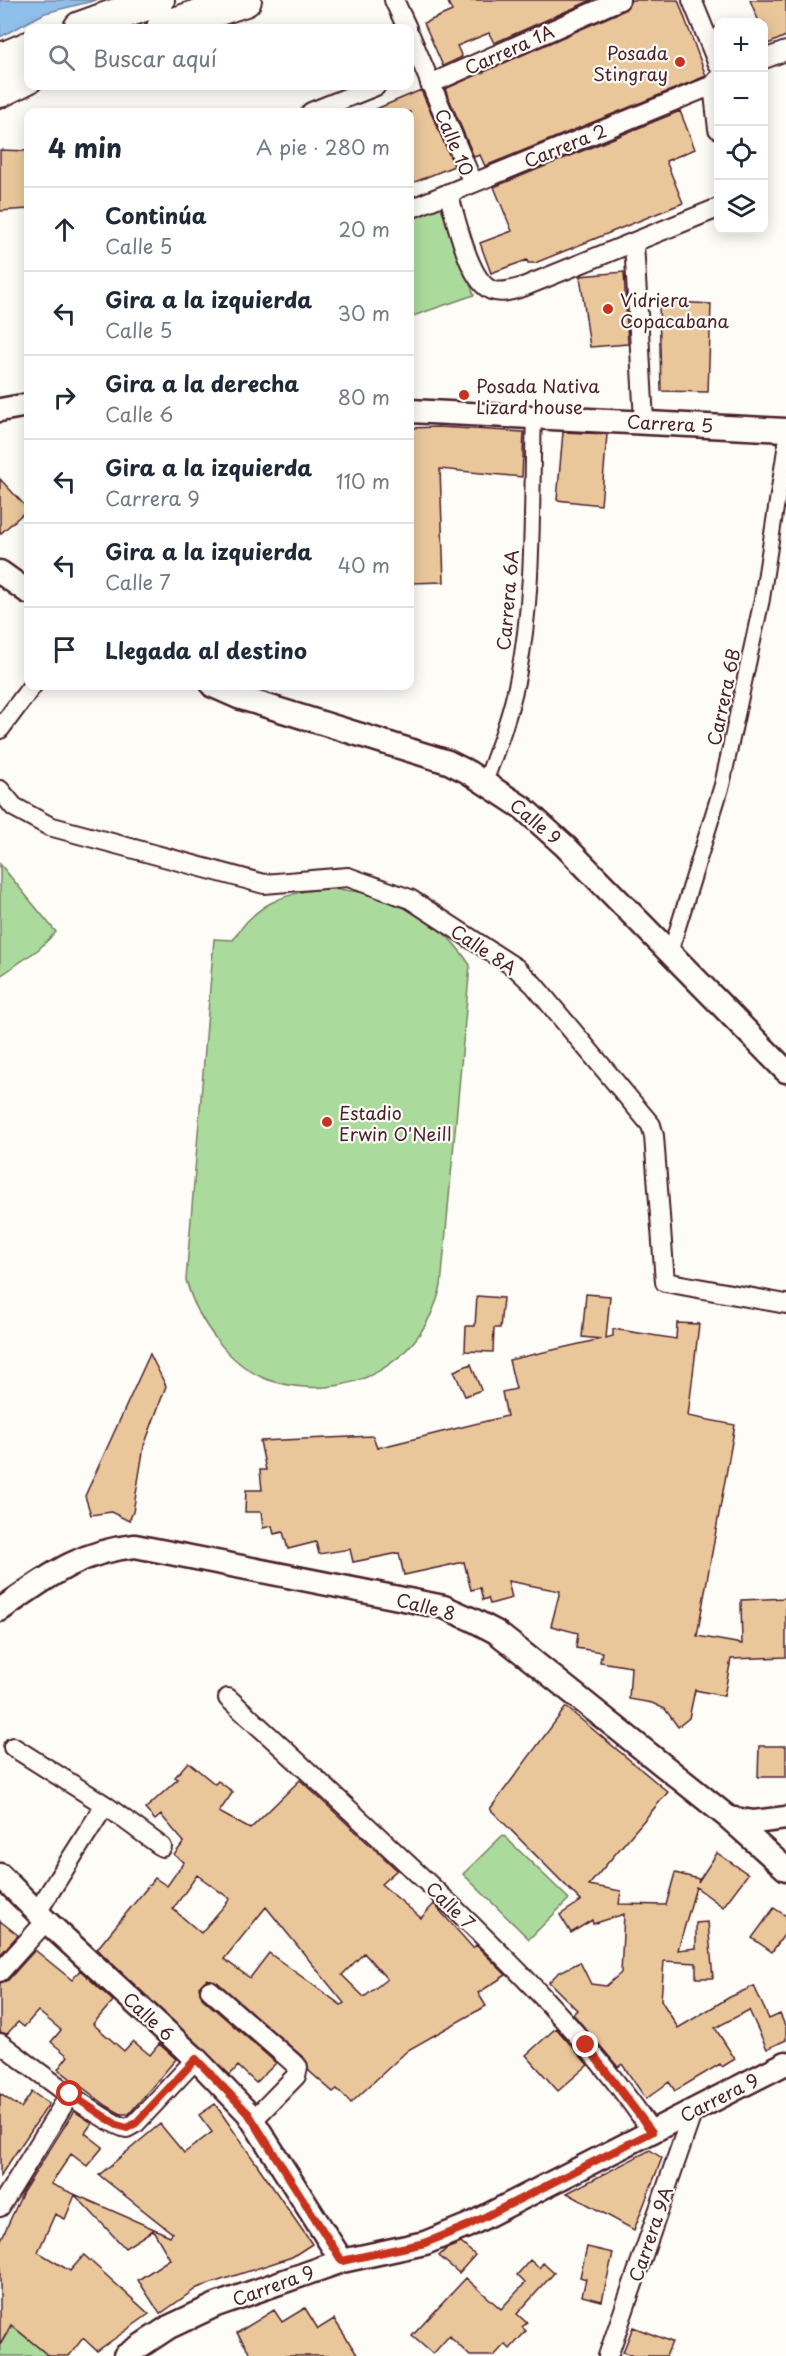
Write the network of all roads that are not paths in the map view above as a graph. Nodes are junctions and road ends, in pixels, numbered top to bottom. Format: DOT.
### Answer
graph roads {
  1 [pos="158,0"];
  2 [pos="245,0"];
  3 [pos="394,0"];
  4 [pos="620,0"];
  5 [pos="692,0"];
  6 [pos="91,24"];
  7 [pos="175,24"];
  8 [pos="405,24"];
  9 [pos="24,50"];
  10 [pos="786,51"];
  11 [pos="714,54"];
  12 [pos="768,58"];
  13 [pos="0,60"];
  14 [pos="416,69"];
  15 [pos="24,79"];
  16 [pos="714,83"];
  17 [pos="430,84"];
  18 [pos="366,90"];
  19 [pos="0,91"];
  20 [pos="321,108"];
  21 [pos="473,183"];
  22 [pos="448,193"];
  23 [pos="414,207"];
  24 [pos="714,209"];
  25 [pos="634,242"];
  26 [pos="24,406"];
  27 [pos="0,410"];
  28 [pos="414,411"];
  29 [pos="534,416"];
  30 [pos="644,421"];
  31 [pos="786,430"];
  32 [pos="786,443"];
  33 [pos="0,572"];
  34 [pos="24,589"];
  35 [pos="29,690"];
  36 [pos="222,690"];
  37 [pos="0,729"];
  38 [pos="485,782"];
  39 [pos="0,790"];
  40 [pos="670,953"];
  41 [pos="759,1042"];
  42 [pos="786,1046"];
  43 [pos="786,1071"];
  44 [pos="786,1304"];
  45 [pos="0,1610"];
  46 [pos="228,1698"];
  47 [pos="13,1747"];
  48 [pos="105,1805"];
  49 [pos="729,1818"];
  50 [pos="786,1818"];
  51 [pos="162,1848"];
  52 [pos="786,1869"];
  53 [pos="0,1875"];
  54 [pos="41,1916"];
  55 [pos="0,1972"];
  56 [pos="210,1990"];
  57 [pos="0,2043"];
  58 [pos="196,2059"];
  59 [pos="786,2063"];
  60 [pos="70,2094"];
  61 [pos="693,2111"];
  62 [pos="253,2120"];
  63 [pos="652,2132"];
  64 [pos="0,2207"];
  65 [pos="342,2261"];
  66 [pos="125,2356"];
  67 [pos="608,2356"];
  1 -- 6 [label="highway"];
  2 -- 7 [label="highway"];
  3 -- 8 [label="street"];
  4 -- 17 [label="street, Carrera 1A"];
  5 -- 11 [label="street"];
  9 -- 13 [label="highway"];
  10 -- 12 [label="street"];
  14 -- 17 [label="street, Calle 10"];
  15 -- 19 [label="highway"];
  16 -- 21 [label="street, Carrera 2"];
  17 -- 21 [label="street, Calle 10"];
  18 -- 20 [label="street"];
  21 -- 22 [label="street, Carrera 2"];
  22 -- 23 [label="street, Carrera 2"];
  22 -- 25 [label="street"];
  24 -- 25 [label="street"];
  25 -- 30 [label="street"];
  26 -- 27 [label="street"];
  28 -- 29 [label="street, Carrera 5"];
  29 -- 30 [label="street, Carrera 5"];
  29 -- 38 [label="street, Carrera 6A"];
  30 -- 31 [label="street, Carrera 5"];
  32 -- 40 [label="street, Carrera 6B"];
  33 -- 34 [label="street"];
  35 -- 37 [label="street"];
  36 -- 38 [label="street, Calle 9"];
  38 -- 40 [label="street, Calle 9"];
  39 -- 44 [label="street, Calle 8A"];
  40 -- 41 [label="street, Calle 9"];
  41 -- 42 [label="street"];
  41 -- 43 [label="street, Calle 9"];
  45 -- 49 [label="street, Calle 8"];
  46 -- 63 [label="street, Calle 7"];
  47 -- 48 [label="street"];
  48 -- 51 [label="street"];
  48 -- 54 [label="street"];
  49 -- 50 [label="street"];
  49 -- 52 [label="street, Calle 8"];
  53 -- 54 [label="street, Calle 6"];
  54 -- 55 [label="street"];
  54 -- 58 [label="street, Calle 6"];
  56 -- 62 [label="street"];
  57 -- 60 [label="street"];
  58 -- 60 [label="street"];
  58 -- 62 [label="street, Calle 6"];
  59 -- 61 [label="street, Carrera 9"];
  60 -- 64 [label="street"];
  61 -- 63 [label="street, Carrera 9"];
  61 -- 67 [label="street, Carrera 9A"];
  62 -- 65 [label="street, Calle 6"];
  63 -- 65 [label="street, Carrera 9"];
  65 -- 66 [label="street, Carrera 9"];
}
